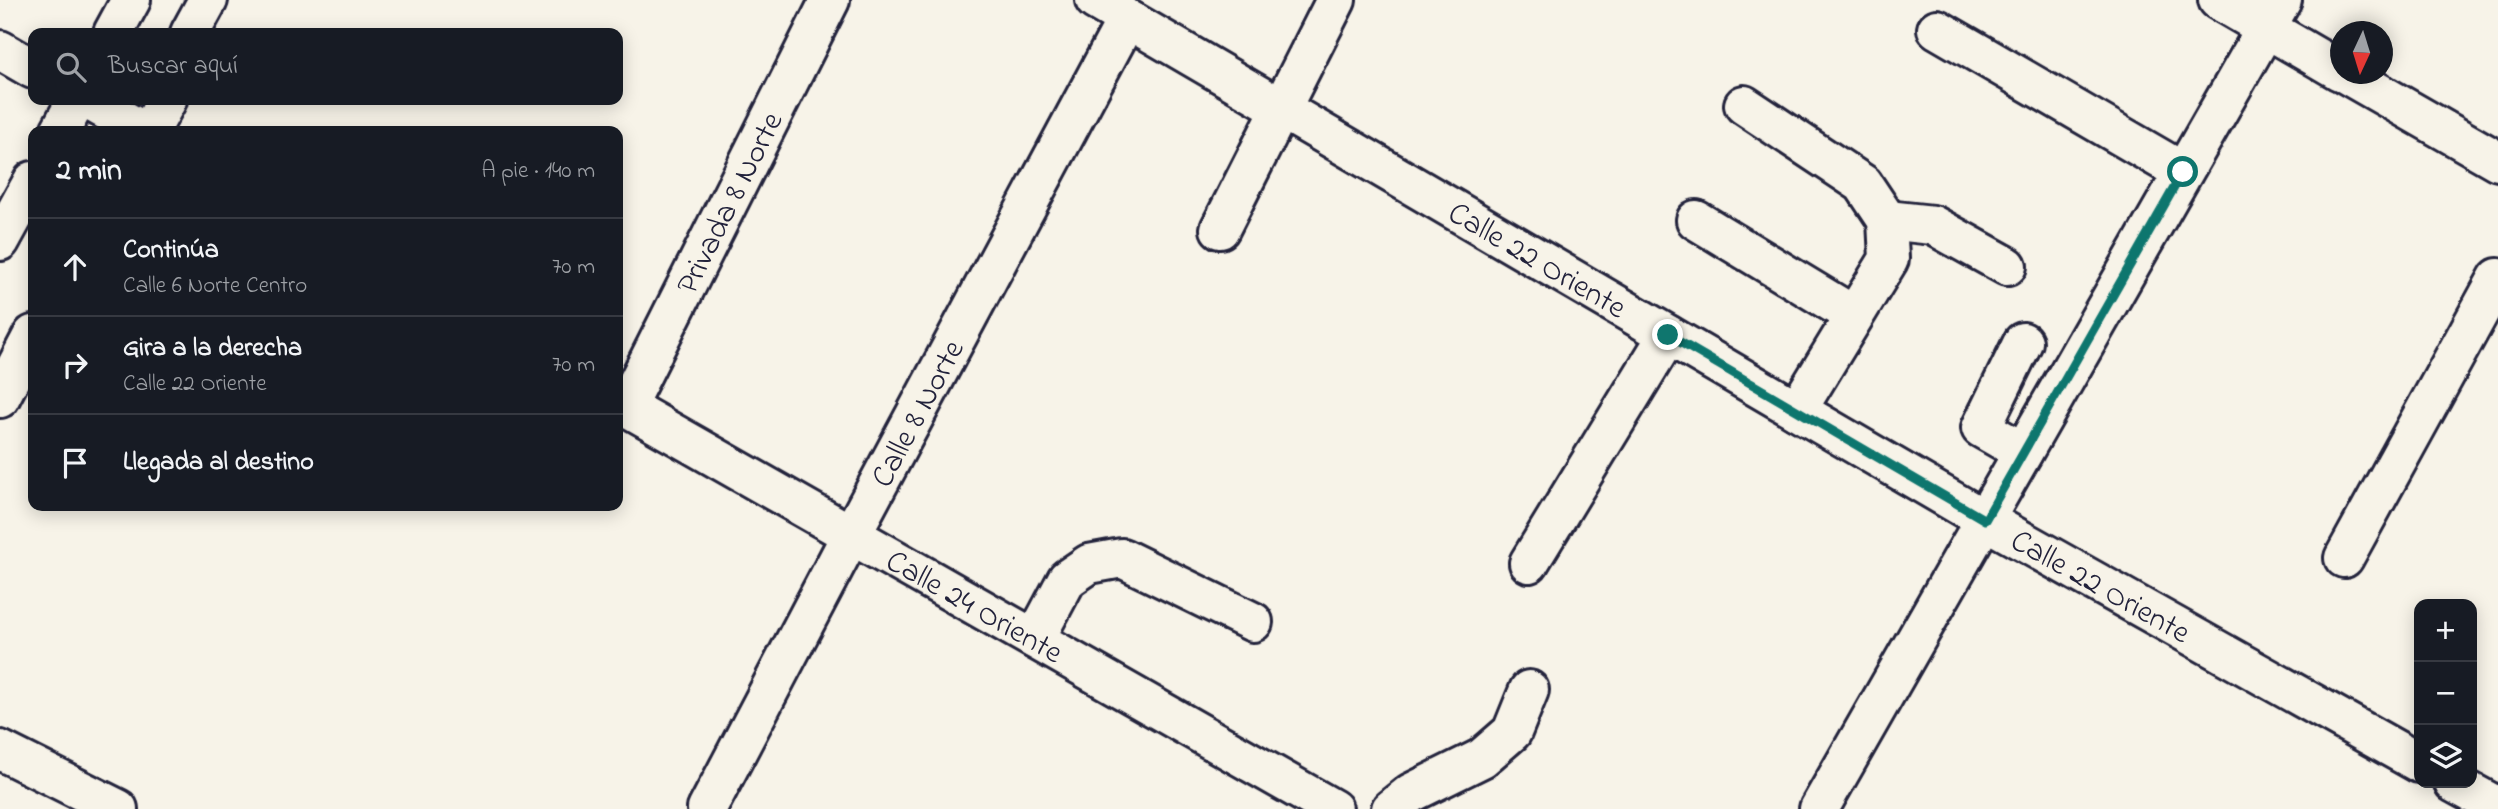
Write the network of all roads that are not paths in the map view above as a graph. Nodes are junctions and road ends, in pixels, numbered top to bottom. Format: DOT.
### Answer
graph roads {
  1 [pos="131,0"];
  2 [pos="208,0"];
  3 [pos="830,0"];
  4 [pos="1336,0"];
  5 [pos="2218,0"];
  6 [pos="1111,9"];
  7 [pos="2274,14"];
  8 [pos="116,28"];
  9 [pos="193,28"];
  10 [pos="1937,29"];
  11 [pos="0,50"];
  12 [pos="2330,62"];
  13 [pos="28,66"];
  14 [pos="2363,84"];
  15 [pos="74,105"];
  16 [pos="97,105"];
  17 [pos="164,105"];
  18 [pos="1744,105"];
  19 [pos="1279,108"];
  20 [pos="63,126"];
  21 [pos="134,126"];
  22 [pos="152,126"];
  23 [pos="2498,161"];
  24 [pos="2183,172"];
  25 [pos="28,202"];
  26 [pos="1696,220"];
  27 [pos="1887,220"];
  28 [pos="1220,229"];
  29 [pos="0,241"];
  30 [pos="2007,266"];
  31 [pos="2498,278"];
  32 [pos="1853,315"];
  33 [pos="1668,335"];
  34 [pos="2024,342"];
  35 [pos="28,345"];
  36 [pos="0,398"];
  37 [pos="623,402"];
  38 [pos="623,405"];
  39 [pos="1797,410"];
  40 [pos="2022,452"];
  41 [pos="1985,520"];
  42 [pos="851,535"];
  43 [pos="2344,558"];
  44 [pos="1529,563"];
  45 [pos="1252,622"];
  46 [pos="1035,639"];
  47 [pos="1529,690"];
  48 [pos="0,750"];
  49 [pos="2414,760"];
  50 [pos="2464,788"];
  51 [pos="2498,807"];
  52 [pos="118,809"];
  53 [pos="707,809"];
  54 [pos="1333,809"];
  55 [pos="1391,809"];
  56 [pos="1819,809"];
  1 -- 8 [label="street"];
  2 -- 9 [label="street"];
  3 -- 37 [label="street, Privada 8 Norte"];
  4 -- 19 [label="street"];
  5 -- 7 [label="street"];
  6 -- 19 [label="street, Calle 22 Oriente"];
  6 -- 42 [label="street, Calle 8 Norte"];
  7 -- 12 [label="street"];
  7 -- 24 [label="street"];
  10 -- 24 [label="street"];
  11 -- 13 [label="street"];
  14 -- 23 [label="street"];
  15 -- 20 [label="street"];
  16 -- 21 [label="street"];
  17 -- 22 [label="street"];
  18 -- 27 [label="street"];
  19 -- 28 [label="street"];
  19 -- 33 [label="street, Calle 22 Oriente"];
  24 -- 40 [label="street"];
  25 -- 29 [label="street"];
  26 -- 32 [label="street"];
  27 -- 30 [label="street"];
  27 -- 32 [label="street"];
  31 -- 43 [label="street"];
  32 -- 39 [label="street"];
  33 -- 39 [label="street, Calle 22 Oriente"];
  33 -- 44 [label="street"];
  34 -- 40 [label="street"];
  35 -- 36 [label="street"];
  38 -- 42 [label="street, Calle 24 Oriente"];
  39 -- 41 [label="street, Calle 22 Oriente"];
  40 -- 41 [label="street"];
  41 -- 49 [label="street, Calle 22 Oriente"];
  41 -- 56 [label="street"];
  42 -- 46 [label="street, Calle 24 Oriente"];
  42 -- 53 [label="street, Calle 8 Norte"];
  45 -- 46 [label="street"];
  46 -- 54 [label="street, Calle 24 Oriente"];
  47 -- 55 [label="street"];
  48 -- 52 [label="street"];
  50 -- 51 [label="street"];
}
